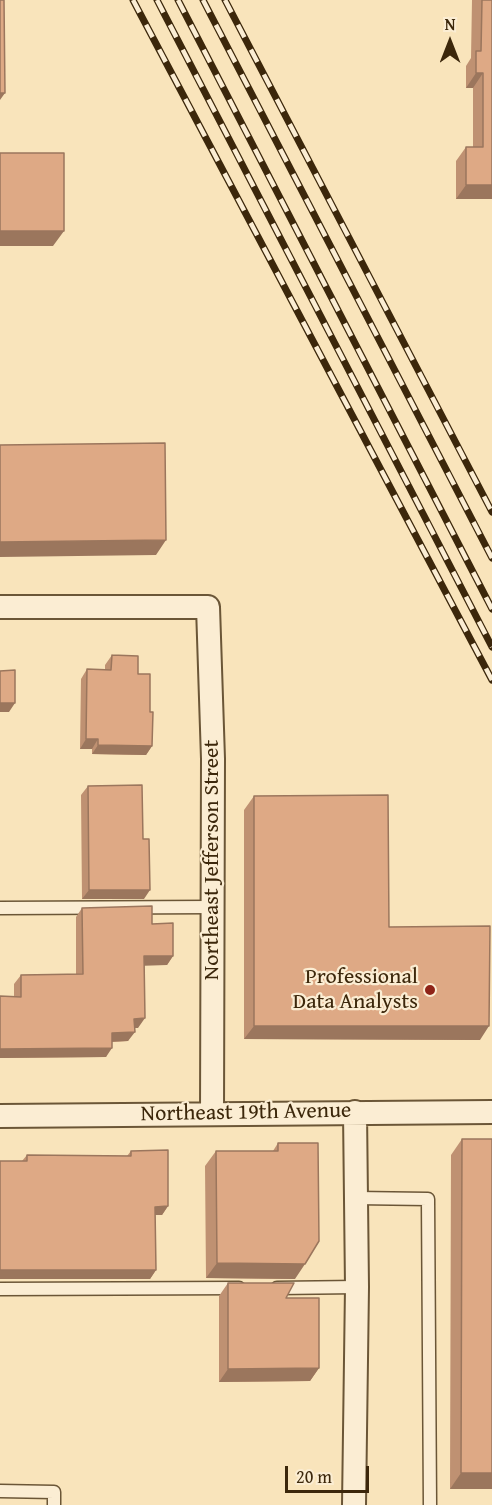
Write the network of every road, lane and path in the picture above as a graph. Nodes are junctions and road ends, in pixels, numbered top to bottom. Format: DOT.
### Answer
graph roads {
  1 [pos="0,607"];
  2 [pos="212,907"];
  3 [pos="0,908"];
  4 [pos="355,1112"];
  5 [pos="492,1112"];
  6 [pos="212,1114"];
  7 [pos="0,1116"];
  8 [pos="356,1198"];
  9 [pos="357,1287"];
  10 [pos="0,1289"];
  11 [pos="0,1491"];
  12 [pos="54,1505"];
  13 [pos="354,1505"];
  14 [pos="430,1505"];
  1 -- 2 [label="street, Northeast Jefferson Street"];
  2 -- 3 [label="lane"];
  2 -- 6 [label="street, Northeast Jefferson Street"];
  4 -- 5 [label="street, Northeast 19th Avenue"];
  4 -- 6 [label="street, Northeast 19th Avenue"];
  4 -- 8 [label="street"];
  6 -- 7 [label="street, Northeast 19th Avenue"];
  8 -- 9 [label="street"];
  8 -- 14 [label="lane"];
  9 -- 10 [label="lane"];
  9 -- 13 [label="street"];
  11 -- 12 [label="lane"];
}
